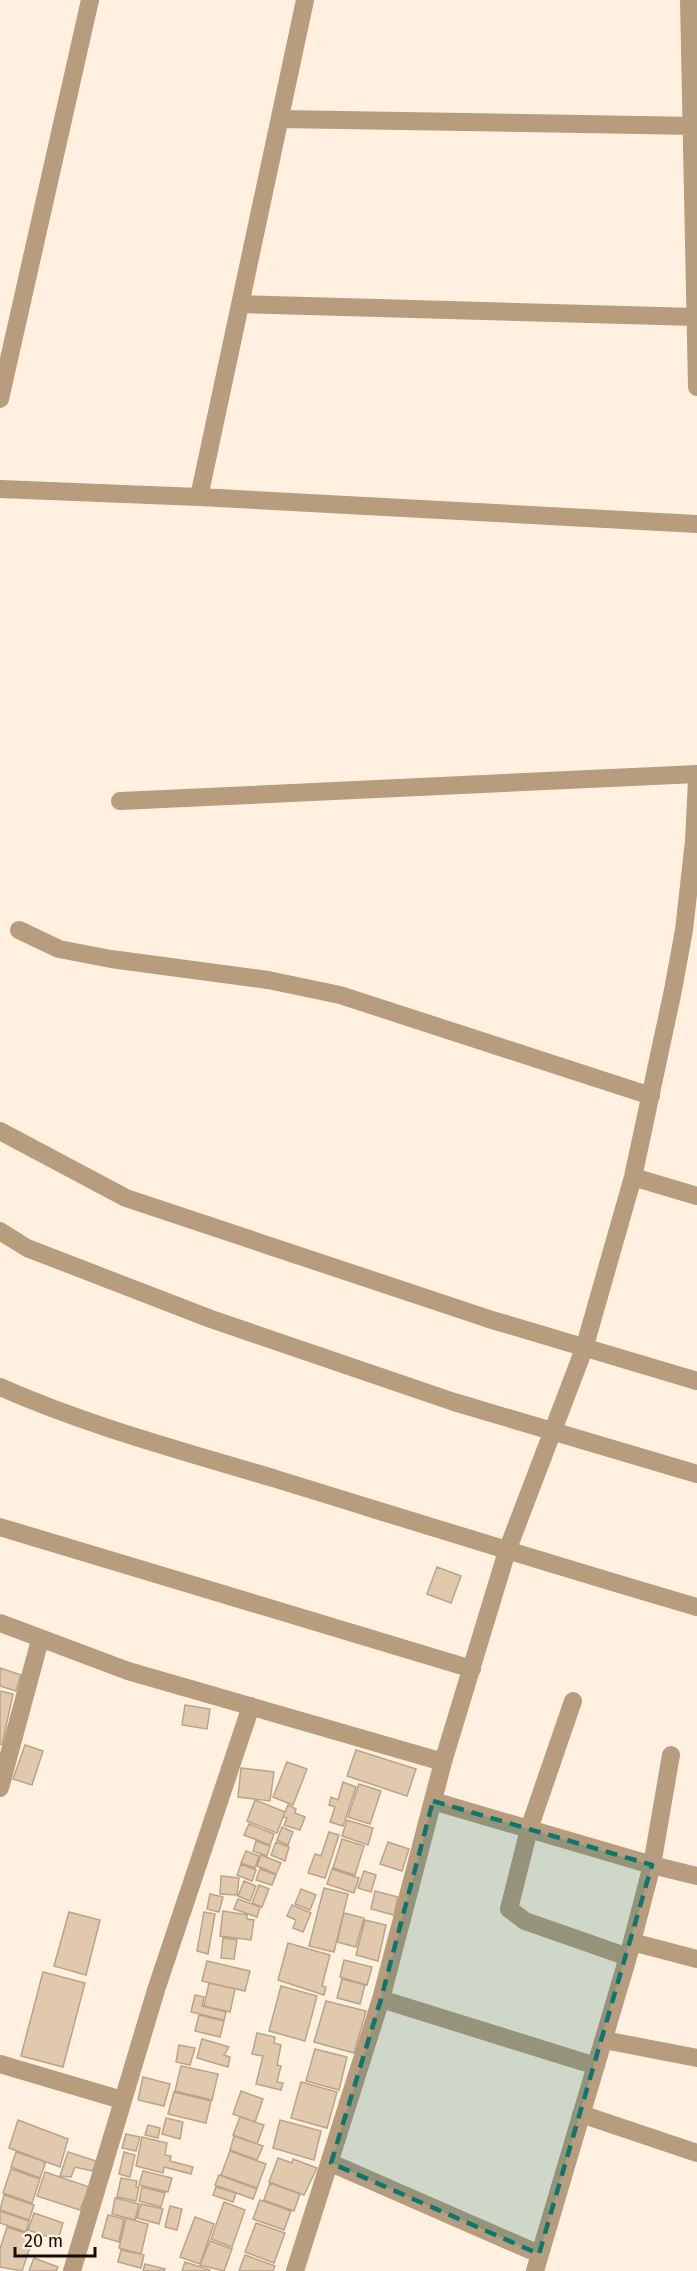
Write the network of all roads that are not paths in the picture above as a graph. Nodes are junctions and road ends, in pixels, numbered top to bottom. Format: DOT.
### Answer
graph roads {
  1 [pos="90,0"];
  2 [pos="305,0"];
  3 [pos="689,0"];
  4 [pos="280,119"];
  5 [pos="694,126"];
  6 [pos="240,304"];
  7 [pos="694,317"];
  8 [pos="697,387"];
  9 [pos="0,399"];
  10 [pos="0,489"];
  11 [pos="199,497"];
  12 [pos="697,524"];
  13 [pos="697,774"];
  14 [pos="697,780"];
  15 [pos="120,801"];
  16 [pos="19,930"];
  17 [pos="651,1096"];
  18 [pos="0,1131"];
  19 [pos="633,1177"];
  20 [pos="697,1196"];
  21 [pos="0,1231"];
  22 [pos="584,1349"];
  23 [pos="697,1381"];
  24 [pos="0,1387"];
  25 [pos="553,1432"];
  26 [pos="697,1474"];
  27 [pos="0,1527"];
  28 [pos="507,1551"];
  29 [pos="697,1607"];
  30 [pos="0,1623"];
  31 [pos="40,1640"];
  32 [pos="472,1669"];
  33 [pos="573,1701"];
  34 [pos="251,1706"];
  35 [pos="670,1755"];
  36 [pos="443,1762"];
  37 [pos="0,1788"];
  38 [pos="433,1801"];
  39 [pos="529,1830"];
  40 [pos="652,1865"];
  41 [pos="697,1876"];
  42 [pos="630,1950"];
  43 [pos="697,1959"];
  44 [pos="381,1999"];
  45 [pos="604,2040"];
  46 [pos="697,2058"];
  47 [pos="0,2064"];
  48 [pos="596,2066"];
  49 [pos="122,2100"];
  50 [pos="581,2114"];
  51 [pos="697,2153"];
  52 [pos="331,2163"];
  53 [pos="537,2263"];
  54 [pos="72,2271"];
  55 [pos="295,2271"];
  1 -- 9 [label="street"];
  2 -- 4 [label="street"];
  3 -- 5 [label="street"];
  4 -- 5 [label="street"];
  4 -- 6 [label="street"];
  5 -- 7 [label="street"];
  6 -- 7 [label="street"];
  6 -- 11 [label="street"];
  7 -- 8 [label="street"];
  10 -- 11 [label="street"];
  11 -- 12 [label="street"];
  13 -- 15 [label="street"];
  14 -- 17 [label="street"];
  16 -- 17 [label="street"];
  17 -- 19 [label="street"];
  18 -- 22 [label="street"];
  19 -- 20 [label="street"];
  19 -- 22 [label="street"];
  21 -- 25 [label="street"];
  22 -- 23 [label="street"];
  22 -- 25 [label="street"];
  24 -- 28 [label="street"];
  25 -- 26 [label="street"];
  25 -- 28 [label="street"];
  27 -- 32 [label="street"];
  28 -- 29 [label="street"];
  28 -- 32 [label="street"];
  30 -- 31 [label="street"];
  31 -- 34 [label="street"];
  31 -- 37 [label="street"];
  32 -- 36 [label="street"];
  33 -- 39 [label="street"];
  34 -- 36 [label="street"];
  34 -- 49 [label="street"];
  35 -- 40 [label="street"];
  36 -- 38 [label="street"];
  38 -- 39 [label="street"];
  38 -- 44 [label="street"];
  39 -- 40 [label="street"];
  39 -- 42 [label="street"];
  40 -- 41 [label="street"];
  40 -- 42 [label="street"];
  42 -- 43 [label="street"];
  42 -- 45 [label="street"];
  44 -- 48 [label="street"];
  44 -- 52 [label="street"];
  45 -- 46 [label="street"];
  45 -- 48 [label="street"];
  47 -- 49 [label="street"];
  48 -- 50 [label="street"];
  49 -- 54 [label="street"];
  50 -- 51 [label="street"];
  50 -- 53 [label="street"];
  52 -- 53 [label="street"];
  52 -- 55 [label="street"];
}
